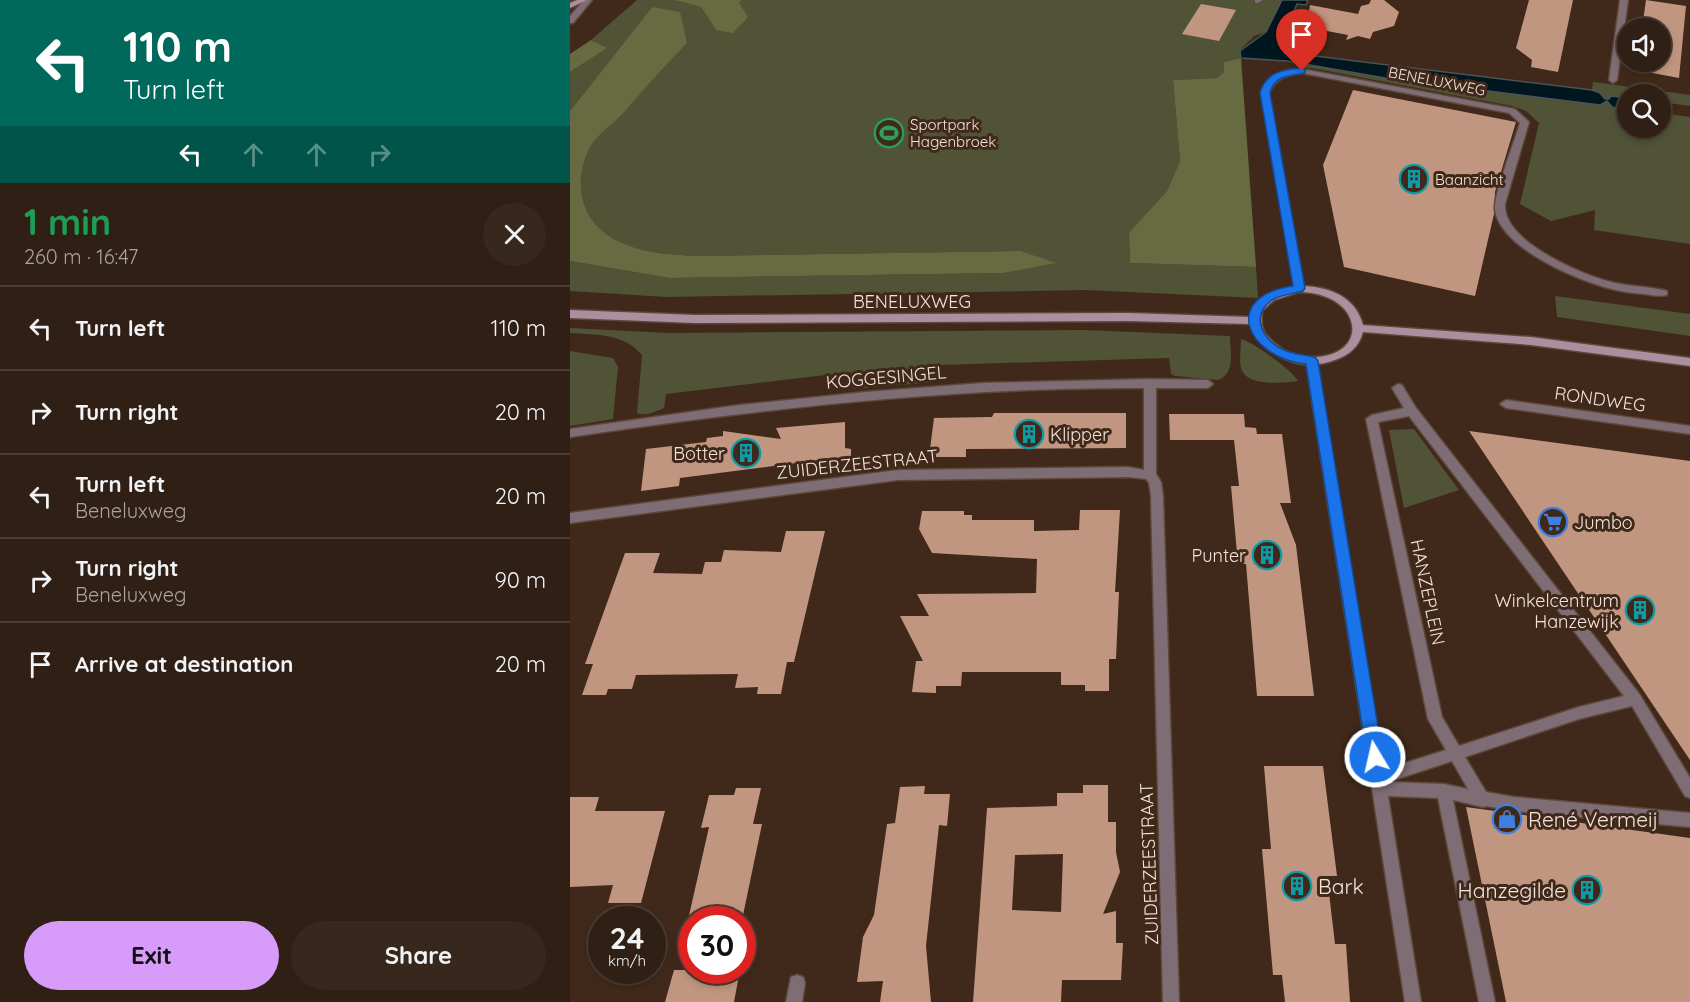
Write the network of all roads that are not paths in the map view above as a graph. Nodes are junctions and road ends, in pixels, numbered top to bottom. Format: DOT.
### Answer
graph roads {
  1 [pos="583,0"];
  2 [pos="588,0"];
  3 [pos="1624,0"];
  4 [pos="570,6"];
  5 [pos="570,21"];
  6 [pos="1613,81"];
  7 [pos="1299,288"];
  8 [pos="1664,293"];
  9 [pos="570,314"];
  10 [pos="1254,321"];
  11 [pos="1359,328"];
  12 [pos="1311,361"];
  13 [pos="1690,362"];
  14 [pos="1150,383"];
  15 [pos="1208,384"];
  16 [pos="1398,388"];
  17 [pos="1506,404"];
  18 [pos="1412,411"];
  19 [pos="1690,430"];
  20 [pos="570,433"];
  21 [pos="1150,475"];
  22 [pos="570,518"];
  23 [pos="1635,699"];
  24 [pos="1455,754"];
  25 [pos="1379,784"];
  26 [pos="1690,791"];
  27 [pos="1444,792"];
  28 [pos="1483,800"];
  29 [pos="1690,820"];
  30 [pos="796,983"];
  31 [pos="794,1002"];
  32 [pos="1171,1002"];
  33 [pos="1413,1002"];
  34 [pos="1487,1002"];
  1 -- 4 [label="street"];
  2 -- 5 [label="street"];
  3 -- 6 [label="street"];
  7 -- 8 [label="street, BENELUXWEG"];
  7 -- 10 [label="street"];
  7 -- 11 [label="street"];
  9 -- 10 [label="street, BENELUXWEG"];
  10 -- 12 [label="street"];
  11 -- 12 [label="street"];
  11 -- 13 [label="street"];
  12 -- 25 [label="street"];
  14 -- 15 [label="street, KOGGESINGEL"];
  14 -- 20 [label="street, KOGGESINGEL"];
  14 -- 21 [label="street, ZUIDERZEESTRAAT"];
  16 -- 18 [label="street"];
  17 -- 19 [label="street, RONDWEG"];
  18 -- 23 [label="street"];
  18 -- 24 [label="street, HANZEPLEIN"];
  21 -- 22 [label="street, ZUIDERZEESTRAAT"];
  21 -- 32 [label="street, ZUIDERZEESTRAAT"];
  23 -- 24 [label="street"];
  23 -- 26 [label="street"];
  24 -- 25 [label="street"];
  24 -- 28 [label="street, HANZEPLEIN"];
  25 -- 27 [label="street"];
  25 -- 33 [label="street"];
  27 -- 28 [label="street"];
  27 -- 34 [label="street"];
  28 -- 29 [label="street"];
  30 -- 31 [label="street"];
}
